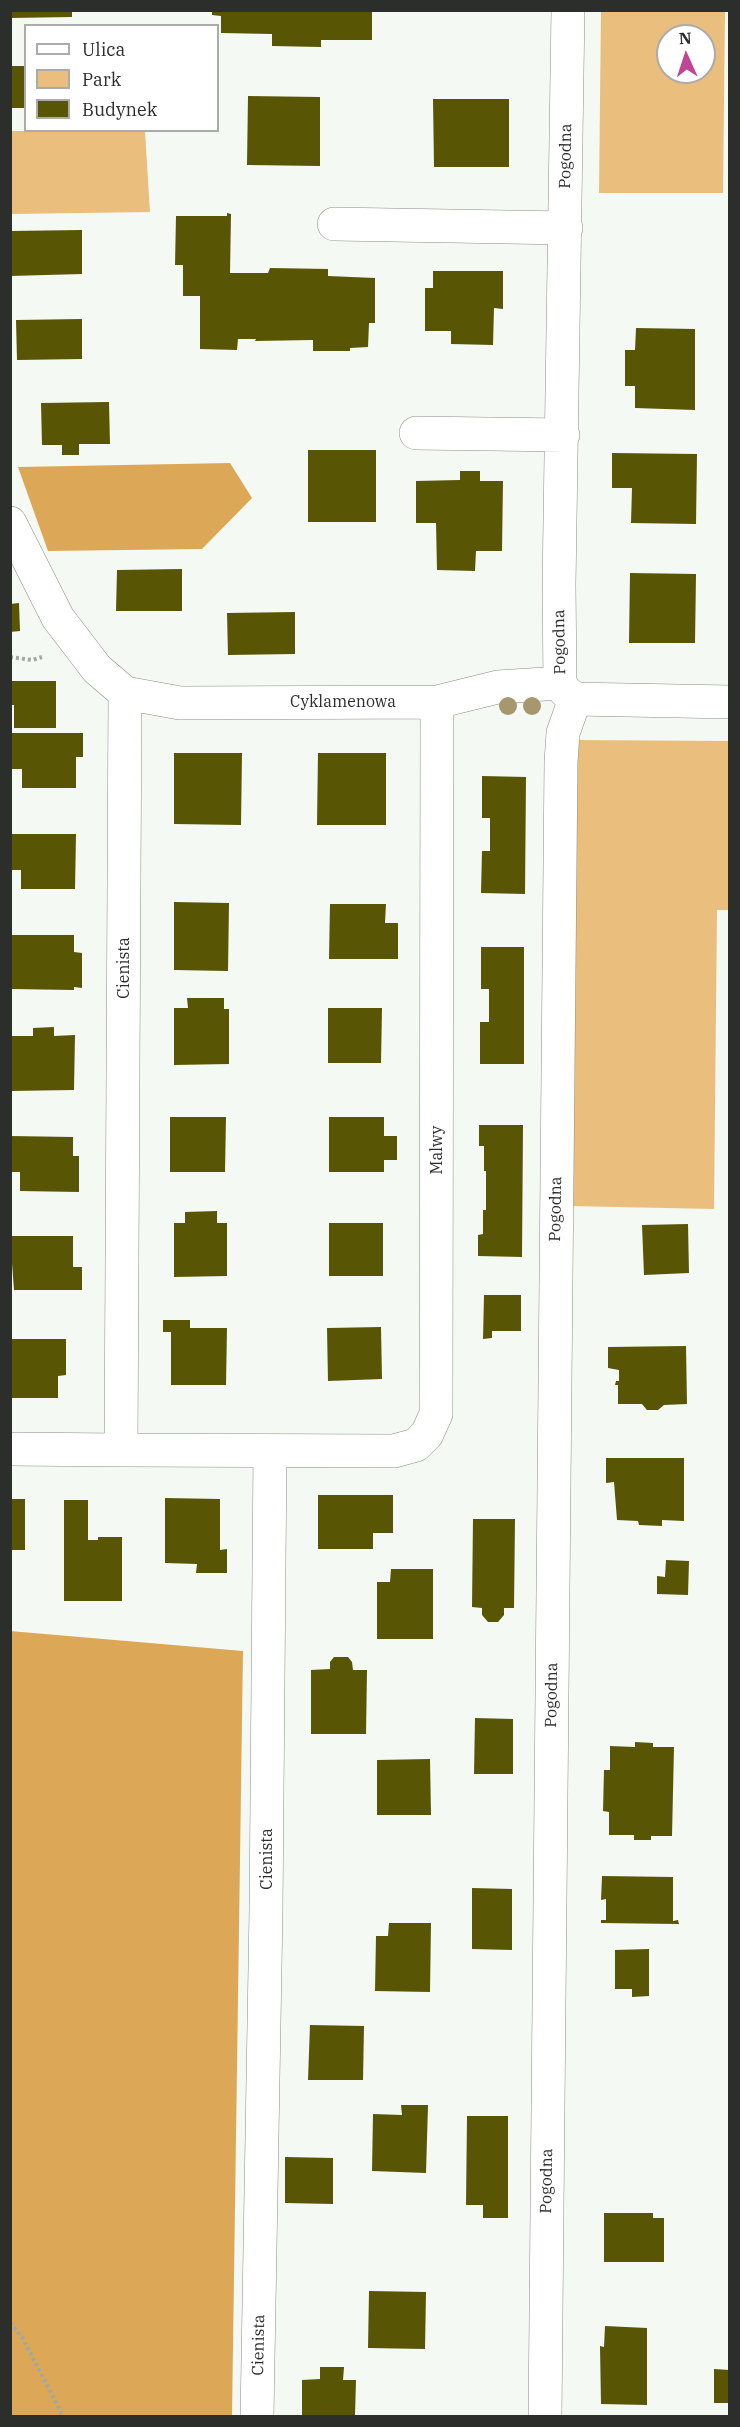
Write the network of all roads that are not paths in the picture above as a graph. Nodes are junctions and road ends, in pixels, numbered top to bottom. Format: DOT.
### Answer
graph roads {
  1 [pos="568,10"];
  2 [pos="334,224"];
  3 [pos="566,228"];
  4 [pos="416,433"];
  5 [pos="563,435"];
  6 [pos="10,524"];
  7 [pos="568,691"];
  8 [pos="125,693"];
  9 [pos="438,702"];
  10 [pos="729,702"];
  11 [pos="10,1449"];
  12 [pos="121,1450"];
  13 [pos="270,1451"];
  14 [pos="257,2416"];
  15 [pos="545,2416"];
  1 -- 3 [label="street, Pogodna"];
  2 -- 3 [label="street"];
  3 -- 5 [label="street, Pogodna"];
  4 -- 5 [label="street"];
  5 -- 7 [label="street, Pogodna"];
  6 -- 8 [label="street"];
  7 -- 9 [label="street, Cyklamenowa"];
  7 -- 10 [label="street, Cyklamenowa"];
  7 -- 15 [label="street, Pogodna"];
  8 -- 9 [label="street, Cyklamenowa"];
  8 -- 12 [label="street, Cienista"];
  9 -- 13 [label="street, Malwy"];
  11 -- 12 [label="street"];
  12 -- 13 [label="street"];
  13 -- 14 [label="street, Cienista"];
}
